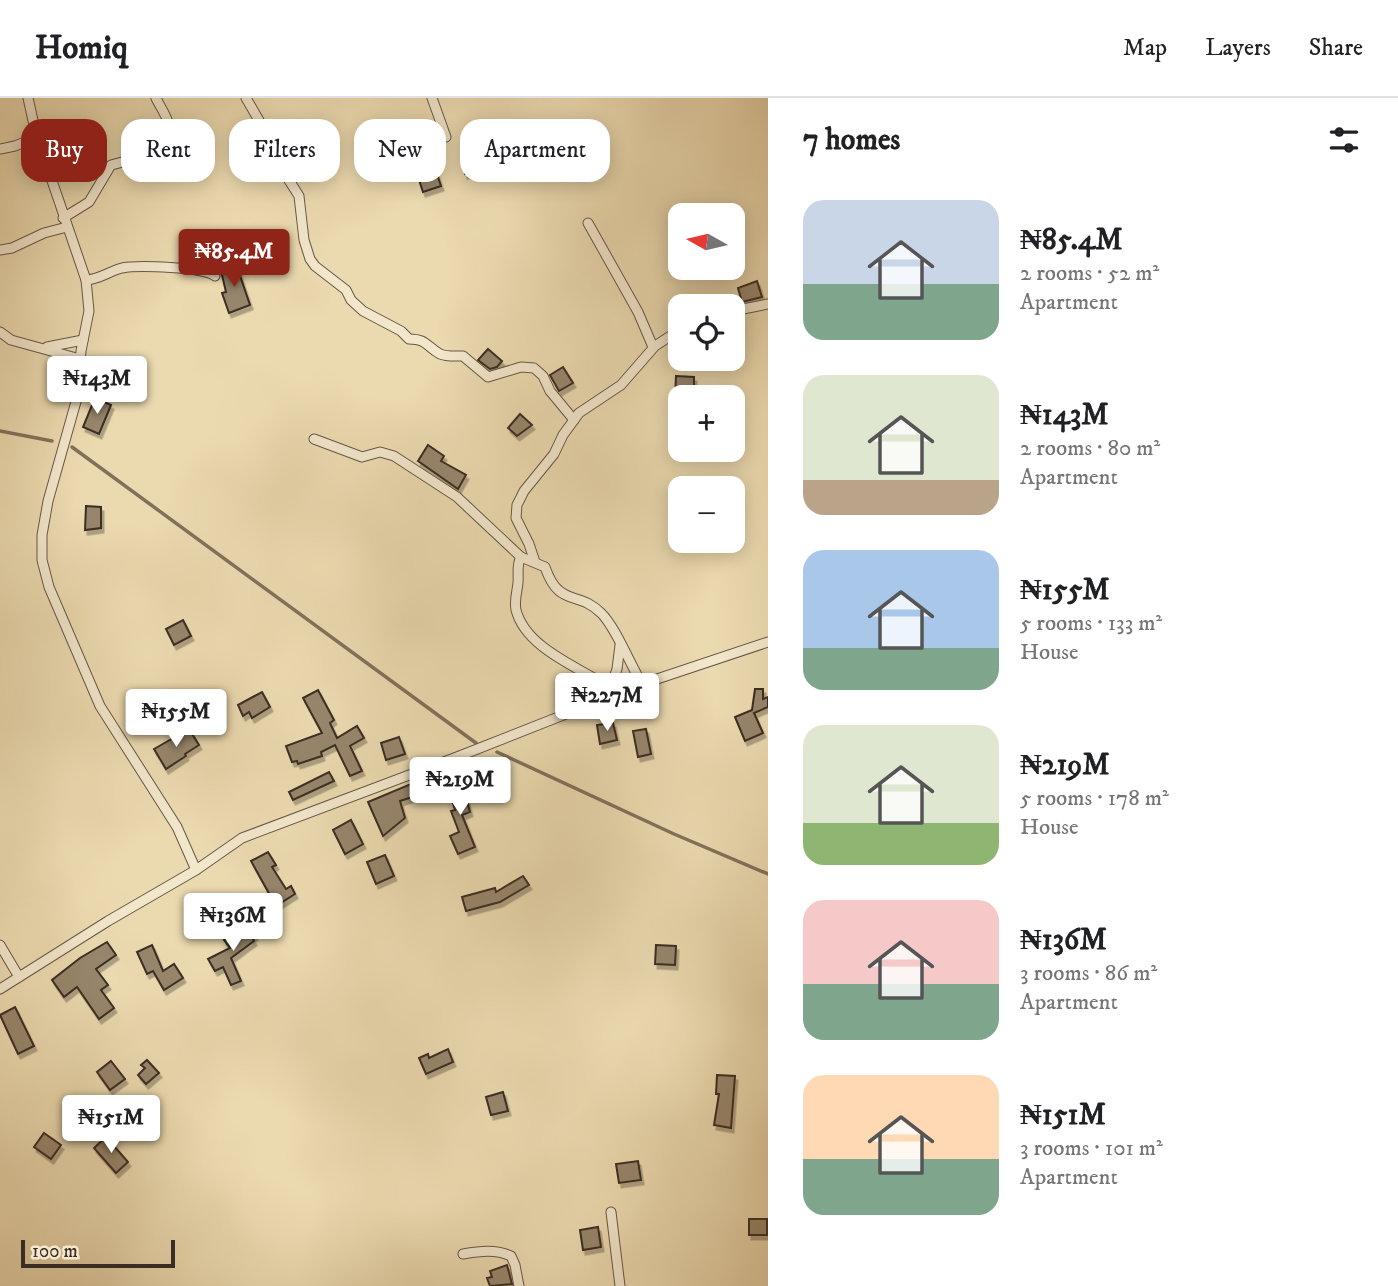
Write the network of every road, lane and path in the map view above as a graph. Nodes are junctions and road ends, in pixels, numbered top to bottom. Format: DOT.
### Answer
graph roads {
  1 [pos="28,98"];
  2 [pos="156,98"];
  3 [pos="246,98"];
  4 [pos="432,98"];
  5 [pos="33,119"];
  6 [pos="440,119"];
  7 [pos="21,142"];
  8 [pos="0,149"];
  9 [pos="52,182"];
  10 [pos="65,223"];
  11 [pos="588,223"];
  12 [pos="0,250"];
  13 [pos="215,276"];
  14 [pos="86,280"];
  15 [pos="768,304"];
  16 [pos="745,308"];
  17 [pos="0,332"];
  18 [pos="668,337"];
  19 [pos="83,340"];
  20 [pos="41,347"];
  21 [pos="653,347"];
  22 [pos="80,359"];
  23 [pos="574,420"];
  24 [pos="314,439"];
  25 [pos="521,557"];
  26 [pos="535,562"];
  27 [pos="768,642"];
  28 [pos="620,643"];
  29 [pos="642,684"];
  30 [pos="609,693"];
  31 [pos="196,870"];
  32 [pos="0,945"];
  33 [pos="19,977"];
  34 [pos="0,989"];
  35 [pos="611,1212"];
  36 [pos="463,1254"];
  37 [pos="519,1286"];
  38 [pos="620,1286"];
  1 -- 5 [label="street"];
  2 -- 10 [label="street"];
  3 -- 23 [label="street"];
  4 -- 6 [label="street"];
  7 -- 8 [label="street"];
  9 -- 10 [label="street"];
  10 -- 12 [label="street"];
  10 -- 14 [label="street"];
  11 -- 21 [label="street"];
  13 -- 14 [label="street"];
  14 -- 19 [label="street"];
  15 -- 16 [label="street"];
  17 -- 20 [label="street"];
  18 -- 21 [label="street"];
  19 -- 20 [label="street"];
  19 -- 22 [label="street"];
  20 -- 22 [label="street"];
  21 -- 23 [label="street"];
  22 -- 31 [label="street"];
  23 -- 26 [label="street"];
  24 -- 25 [label="street"];
  25 -- 26 [label="street"];
  25 -- 30 [label="street"];
  26 -- 28 [label="street"];
  27 -- 29 [label="street"];
  28 -- 29 [label="street"];
  28 -- 30 [label="street"];
  29 -- 30 [label="street"];
  30 -- 31 [label="street"];
  31 -- 33 [label="street"];
  32 -- 33 [label="street"];
  33 -- 34 [label="street"];
  35 -- 38 [label="street"];
  36 -- 37 [label="street"];
}
